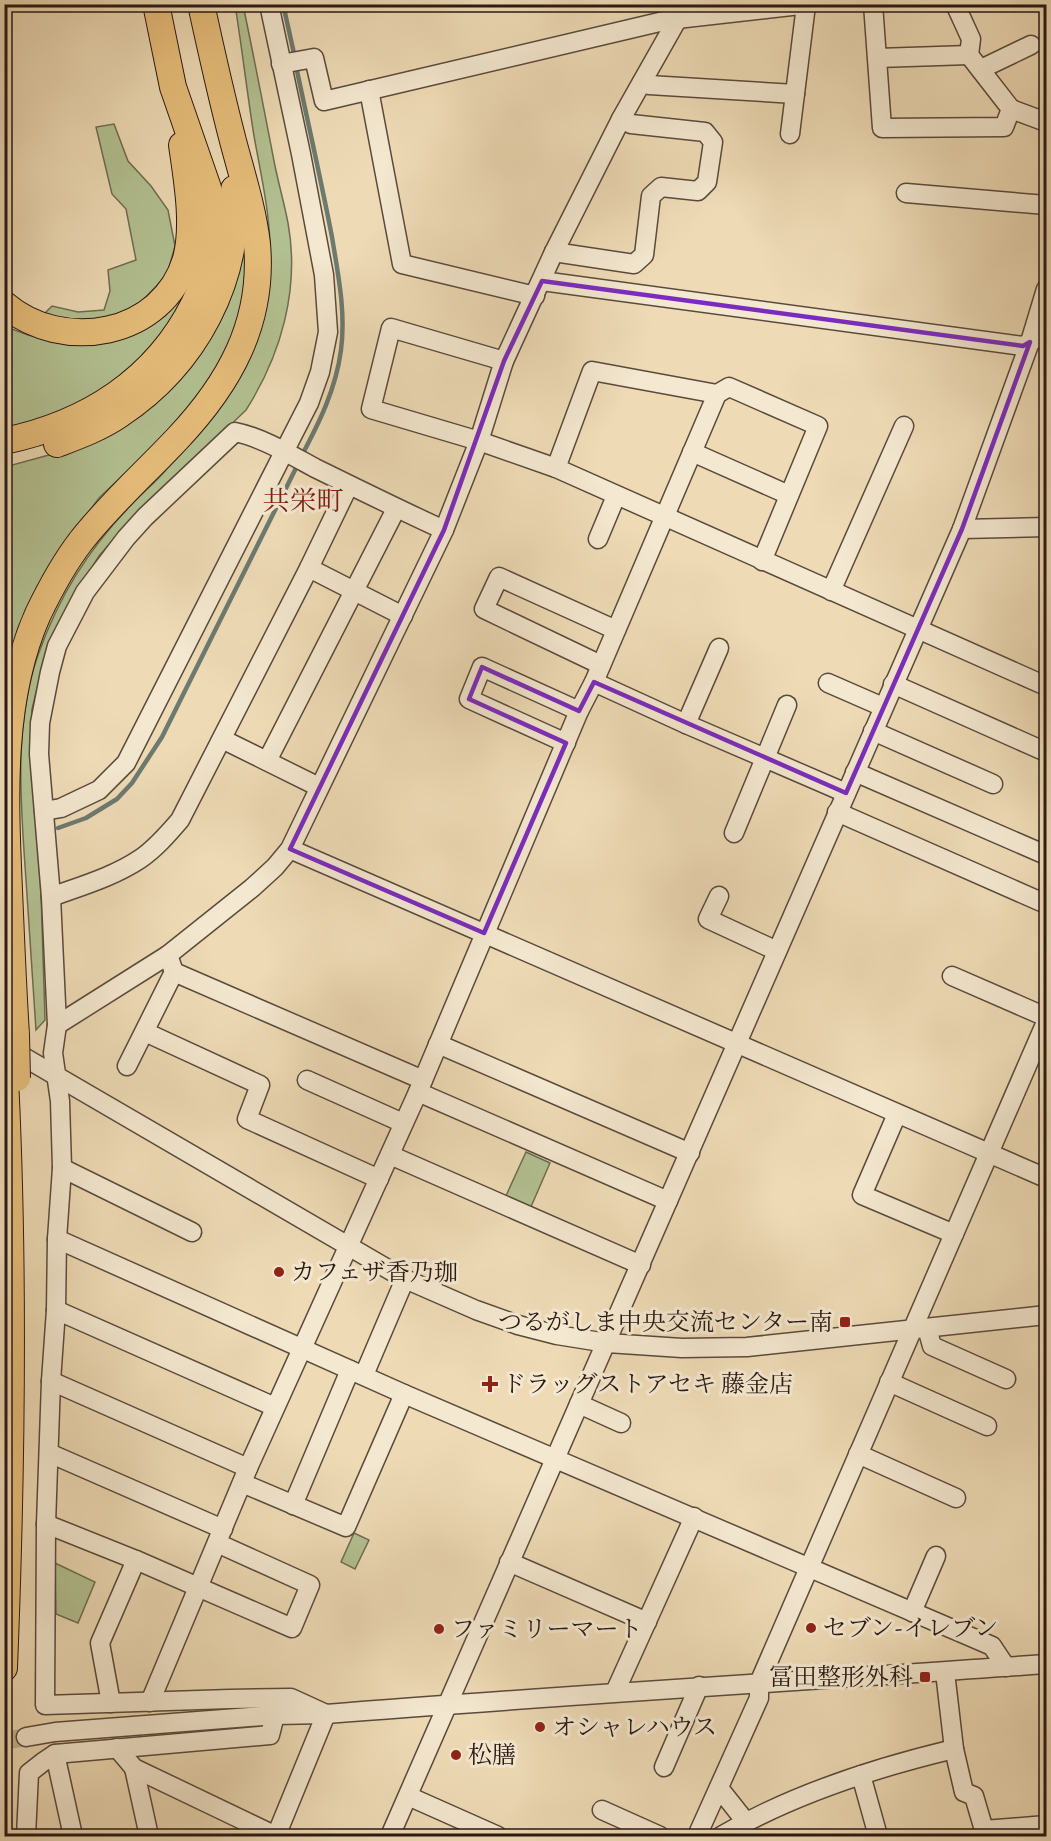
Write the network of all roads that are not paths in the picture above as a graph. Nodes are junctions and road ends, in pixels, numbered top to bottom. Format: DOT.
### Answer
graph roads {
  1 [pos="156,4"];
  2 [pos="201,4"];
  3 [pos="269,4"];
  4 [pos="873,4"];
  5 [pos="955,4"];
  6 [pos="807,5"];
  7 [pos="682,12"];
  8 [pos="1030,45"];
  9 [pos="969,55"];
  10 [pos="878,58"];
  11 [pos="281,64"];
  12 [pos="981,69"];
  13 [pos="216,76"];
  14 [pos="642,82"];
  15 [pos="173,87"];
  16 [pos="369,90"];
  17 [pos="795,94"];
  18 [pos="1011,109"];
  19 [pos="621,119"];
  20 [pos="1047,122"];
  21 [pos="790,134"];
  22 [pos="906,193"];
  23 [pos="1047,205"];
  24 [pos="554,252"];
  25 [pos="538,289"];
  26 [pos="1047,289"];
  27 [pos="4,303"];
  28 [pos="1047,328"];
  29 [pos="1030,342"];
  30 [pos="504,361"];
  31 [pos="717,394"];
  32 [pos="904,426"];
  33 [pos="4,441"];
  34 [pos="479,441"];
  35 [pos="284,452"];
  36 [pos="692,452"];
  37 [pos="4,459"];
  38 [pos="556,468"];
  39 [pos="349,485"];
  40 [pos="789,495"];
  41 [pos="616,496"];
  42 [pos="396,508"];
  43 [pos="665,518"];
  44 [pos="1047,526"];
  45 [pos="962,529"];
  46 [pos="444,530"];
  47 [pos="598,539"];
  48 [pos="762,561"];
  49 [pos="309,568"];
  50 [pos="354,591"];
  51 [pos="831,591"];
  52 [pos="403,616"];
  53 [pos="917,629"];
  54 [pos="616,630"];
  55 [pos="719,648"];
  56 [pos="602,665"];
  57 [pos="594,682"];
  58 [pos="828,683"];
  59 [pos="893,684"];
  60 [pos="1047,686"];
  61 [pos="788,705"];
  62 [pos="883,707"];
  63 [pos="579,711"];
  64 [pos="686,724"];
  65 [pos="873,730"];
  66 [pos="222,740"];
  67 [pos="566,743"];
  68 [pos="1047,752"];
  69 [pos="765,758"];
  70 [pos="267,761"];
  71 [pos="855,772"];
  72 [pos="993,784"];
  73 [pos="320,787"];
  74 [pos="846,793"];
  75 [pos="44,811"];
  76 [pos="837,812"];
  77 [pos="734,833"];
  78 [pos="290,849"];
  79 [pos="1047,855"];
  80 [pos="719,896"];
  81 [pos="51,897"];
  82 [pos="1047,904"];
  83 [pos="484,933"];
  84 [pos="777,951"];
  85 [pos="171,964"];
  86 [pos="952,976"];
  87 [pos="1047,1019"];
  88 [pos="57,1025"];
  89 [pos="145,1032"];
  90 [pos="10,1041"];
  91 [pos="438,1044"];
  92 [pos="737,1044"];
  93 [pos="128,1066"];
  94 [pos="9,1067"];
  95 [pos="57,1076"];
  96 [pos="307,1080"];
  97 [pos="421,1086"];
  98 [pos="897,1114"];
  99 [pos="404,1123"];
  100 [pos="690,1153"];
  101 [pos="989,1153"];
  102 [pos="390,1155"];
  103 [pos="62,1168"];
  104 [pos="1047,1178"];
  105 [pos="379,1179"];
  106 [pos="668,1202"];
  107 [pos="192,1232"];
  108 [pos="954,1234"];
  109 [pos="57,1239"];
  110 [pos="349,1247"];
  111 [pos="641,1265"];
  112 [pos="405,1279"];
  113 [pos="56,1310"];
  114 [pos="1047,1315"];
  115 [pos="919,1329"];
  116 [pos="607,1343"];
  117 [pos="302,1349"];
  118 [pos="357,1372"];
  119 [pos="1006,1379"];
  120 [pos="51,1381"];
  121 [pos="889,1382"];
  122 [pos="404,1394"];
  123 [pos="579,1404"];
  124 [pos="275,1407"];
  125 [pos="621,1423"];
  126 [pos="987,1426"];
  127 [pos="50,1453"];
  128 [pos="858,1454"];
  129 [pos="555,1458"];
  130 [pos="245,1475"];
  131 [pos="957,1498"];
  132 [pos="293,1505"];
  133 [pos="694,1517"];
  134 [pos="46,1524"];
  135 [pos="220,1536"];
  136 [pos="936,1556"];
  137 [pos="136,1560"];
  138 [pos="509,1562"];
  139 [pos="809,1568"];
  140 [pos="199,1588"];
  141 [pos="912,1612"];
  142 [pos="647,1622"];
  143 [pos="1047,1664"];
  144 [pos="1006,1667"];
  145 [pos="4,1668"];
  146 [pos="945,1672"];
  147 [pos="759,1683"];
  148 [pos="699,1686"];
  149 [pos="615,1692"];
  150 [pos="150,1702"];
  151 [pos="111,1703"];
  152 [pos="448,1704"];
  153 [pos="326,1714"];
  154 [pos="275,1715"];
  155 [pos="26,1737"];
  156 [pos="117,1748"];
  157 [pos="954,1749"];
  158 [pos="56,1755"];
  159 [pos="664,1767"];
  160 [pos="134,1768"];
  161 [pos="861,1775"];
  162 [pos="719,1788"];
  163 [pos="408,1796"];
  164 [pos="602,1810"];
  165 [pos="746,1822"];
  166 [pos="1047,1825"];
  167 [pos="700,1830"];
  168 [pos="26,1836"];
  169 [pos="73,1836"];
  170 [pos="149,1836"];
  171 [pos="276,1836"];
  172 [pos="393,1836"];
  173 [pos="498,1836"];
  174 [pos="660,1836"];
  175 [pos="720,1836"];
  176 [pos="878,1836"];
  1 -- 15 [label="highway"];
  2 -- 13 [label="highway"];
  3 -- 11 [label="street"];
  4 -- 10 [label="street"];
  5 -- 9 [label="street"];
  6 -- 7 [label="street"];
  6 -- 17 [label="street"];
  7 -- 14 [label="street"];
  7 -- 16 [label="street"];
  8 -- 12 [label="street"];
  9 -- 10 [label="street"];
  9 -- 12 [label="street"];
  10 -- 18 [label="street"];
  11 -- 16 [label="street"];
  11 -- 35 [label="street"];
  12 -- 18 [label="street"];
  13 -- 37 [label="highway"];
  13 -- 90 [label="highway"];
  14 -- 17 [label="street"];
  14 -- 19 [label="street"];
  15 -- 27 [label="highway"];
  15 -- 33 [label="highway"];
  16 -- 25 [label="street"];
  17 -- 21 [label="street"];
  18 -- 20 [label="street"];
  19 -- 24 [label="street"];
  19 -- 24 [label="street"];
  22 -- 23 [label="street"];
  24 -- 25 [label="street"];
  25 -- 29 [label="street"];
  25 -- 30 [label="street"];
  26 -- 29 [label="street"];
  28 -- 29 [label="street"];
  29 -- 45 [label="street"];
  30 -- 34 [label="street"];
  30 -- 34 [label="street"];
  31 -- 36 [label="street"];
  31 -- 38 [label="street"];
  31 -- 40 [label="street"];
  32 -- 51 [label="street"];
  34 -- 38 [label="street"];
  34 -- 46 [label="street"];
  35 -- 39 [label="street"];
  35 -- 75 [label="street"];
  35 -- 75 [label="street"];
  36 -- 40 [label="street"];
  36 -- 43 [label="street"];
  38 -- 41 [label="street"];
  39 -- 42 [label="street"];
  39 -- 49 [label="street"];
  40 -- 48 [label="street"];
  41 -- 43 [label="street"];
  41 -- 47 [label="street"];
  42 -- 46 [label="street"];
  42 -- 50 [label="street"];
  43 -- 48 [label="street"];
  43 -- 54 [label="street"];
  44 -- 45 [label="street"];
  45 -- 53 [label="street"];
  46 -- 52 [label="street"];
  48 -- 51 [label="street"];
  49 -- 50 [label="street"];
  49 -- 66 [label="street"];
  50 -- 52 [label="street"];
  50 -- 70 [label="street"];
  51 -- 53 [label="street"];
  52 -- 73 [label="street"];
  53 -- 59 [label="street"];
  53 -- 60 [label="street"];
  54 -- 56 [label="street"];
  54 -- 56 [label="street"];
  55 -- 64 [label="street"];
  56 -- 57 [label="street"];
  57 -- 63 [label="street"];
  57 -- 64 [label="street"];
  58 -- 62 [label="street"];
  59 -- 62 [label="street"];
  59 -- 68 [label="street"];
  61 -- 69 [label="street"];
  62 -- 65 [label="street"];
  63 -- 67 [label="street"];
  63 -- 67 [label="street"];
  64 -- 69 [label="street"];
  65 -- 71 [label="street"];
  65 -- 72 [label="street"];
  66 -- 70 [label="street"];
  66 -- 81 [label="street"];
  67 -- 83 [label="street"];
  69 -- 74 [label="street"];
  69 -- 77 [label="street"];
  70 -- 73 [label="street"];
  71 -- 74 [label="street"];
  71 -- 79 [label="street"];
  73 -- 78 [label="street"];
  74 -- 76 [label="street"];
  75 -- 81 [label="street"];
  76 -- 82 [label="street"];
  76 -- 84 [label="street"];
  78 -- 83 [label="street"];
  78 -- 85 [label="street"];
  80 -- 84 [label="street"];
  81 -- 88 [label="street"];
  83 -- 91 [label="street"];
  83 -- 92 [label="street"];
  84 -- 92 [label="street"];
  85 -- 88 [label="street"];
  85 -- 89 [label="street"];
  85 -- 97 [label="street"];
  86 -- 87 [label="street"];
  87 -- 101 [label="street"];
  88 -- 95 [label="street"];
  89 -- 93 [label="street"];
  89 -- 105 [label="street"];
  90 -- 94 [label="highway, bridge"];
  90 -- 95 [label="street"];
  91 -- 97 [label="street"];
  91 -- 100 [label="street"];
  92 -- 98 [label="street"];
  92 -- 100 [label="street"];
  94 -- 145 [label="highway"];
  95 -- 103 [label="street"];
  95 -- 110 [label="street"];
  96 -- 99 [label="street"];
  97 -- 99 [label="street"];
  97 -- 106 [label="street"];
  98 -- 101 [label="street"];
  98 -- 108 [label="street"];
  99 -- 102 [label="street"];
  100 -- 106 [label="street"];
  101 -- 104 [label="street"];
  101 -- 108 [label="street"];
  102 -- 105 [label="street"];
  102 -- 111 [label="street"];
  103 -- 107 [label="street"];
  103 -- 109 [label="street"];
  105 -- 110 [label="street"];
  106 -- 111 [label="street"];
  108 -- 115 [label="street"];
  109 -- 113 [label="street"];
  109 -- 117 [label="street"];
  110 -- 112 [label="street"];
  110 -- 117 [label="street"];
  111 -- 116 [label="street"];
  112 -- 116 [label="street"];
  112 -- 118 [label="street"];
  113 -- 120 [label="street"];
  113 -- 124 [label="street"];
  114 -- 115 [label="street"];
  115 -- 116 [label="street"];
  115 -- 119 [label="street"];
  115 -- 121 [label="street"];
  116 -- 123 [label="street"];
  117 -- 118 [label="street"];
  117 -- 124 [label="street"];
  118 -- 122 [label="street"];
  118 -- 132 [label="street"];
  120 -- 127 [label="street"];
  120 -- 130 [label="street"];
  121 -- 126 [label="street"];
  121 -- 128 [label="street"];
  122 -- 129 [label="street"];
  122 -- 132 [label="street"];
  123 -- 125 [label="street"];
  123 -- 129 [label="street"];
  124 -- 130 [label="street"];
  127 -- 134 [label="street"];
  127 -- 135 [label="street"];
  128 -- 131 [label="street"];
  128 -- 139 [label="street"];
  129 -- 133 [label="street"];
  129 -- 138 [label="street"];
  130 -- 132 [label="street"];
  130 -- 135 [label="street"];
  133 -- 139 [label="street"];
  133 -- 142 [label="street"];
  134 -- 137 [label="street"];
  134 -- 151 [label="street"];
  135 -- 140 [label="street"];
  135 -- 140 [label="street"];
  136 -- 141 [label="street"];
  137 -- 140 [label="street"];
  137 -- 151 [label="street"];
  138 -- 142 [label="street"];
  138 -- 152 [label="street"];
  139 -- 141 [label="street"];
  139 -- 147 [label="street"];
  140 -- 150 [label="street"];
  141 -- 144 [label="street"];
  142 -- 149 [label="street"];
  143 -- 144 [label="street"];
  144 -- 146 [label="street"];
  146 -- 147 [label="street"];
  146 -- 157 [label="street"];
  147 -- 148 [label="street"];
  147 -- 162 [label="street"];
  148 -- 149 [label="street"];
  148 -- 159 [label="street"];
  149 -- 152 [label="street"];
  150 -- 151 [label="street"];
  150 -- 153 [label="street"];
  152 -- 153 [label="street"];
  152 -- 163 [label="street"];
  153 -- 154 [label="street"];
  153 -- 171 [label="street"];
  154 -- 155 [label="street"];
  154 -- 156 [label="street"];
  156 -- 158 [label="street"];
  156 -- 160 [label="street"];
  157 -- 161 [label="street"];
  157 -- 166 [label="street"];
  158 -- 168 [label="street"];
  158 -- 169 [label="street"];
  160 -- 170 [label="street"];
  160 -- 171 [label="street"];
  161 -- 165 [label="street"];
  161 -- 176 [label="street"];
  162 -- 165 [label="street"];
  162 -- 167 [label="street"];
  163 -- 172 [label="street"];
  163 -- 173 [label="street"];
  164 -- 174 [label="street"];
  165 -- 175 [label="street"];
  167 -- 175 [label="street"];
}
